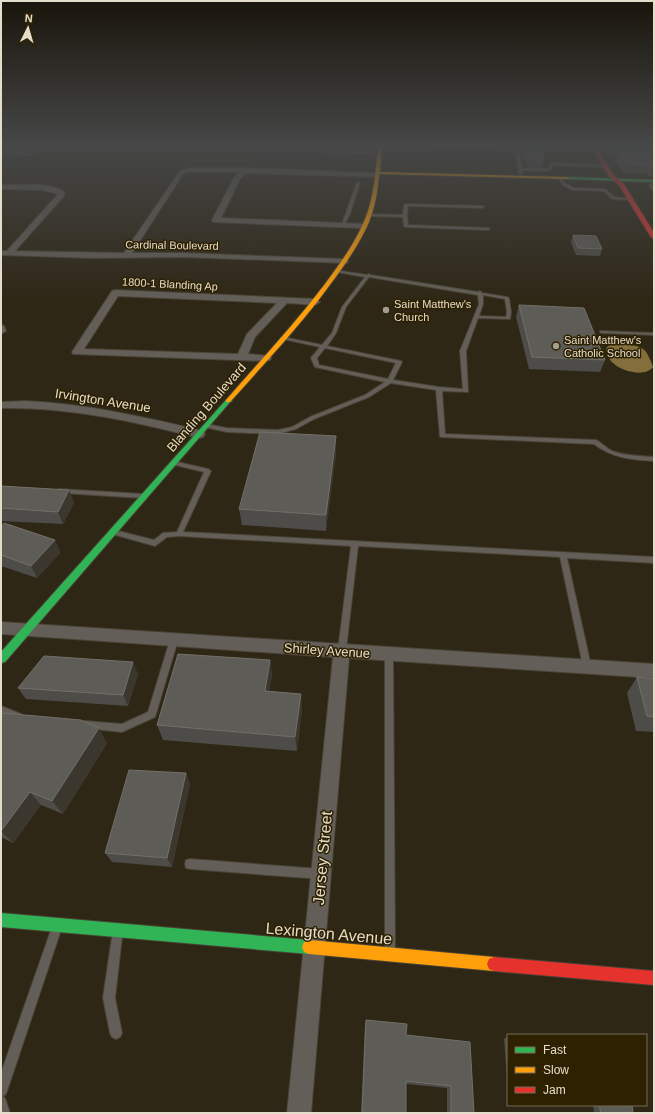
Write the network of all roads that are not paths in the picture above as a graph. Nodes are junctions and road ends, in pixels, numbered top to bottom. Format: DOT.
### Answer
graph roads {
  1 [pos="60,197"];
  2 [pos="164,197"];
  3 [pos="228,197"];
  4 [pos="358,197"];
  5 [pos="367,197"];
  6 [pos="612,197"];
  7 [pos="630,199"];
  8 [pos="483,207"];
  9 [pos="368,215"];
  10 [pos="405,216"];
  11 [pos="342,226"];
  12 [pos="363,226"];
  13 [pos="488,229"];
  14 [pos="654,237"];
  15 [pos="4,253"];
  16 [pos="127,255"];
  17 [pos="344,262"];
  18 [pos="338,271"];
  19 [pos="368,275"];
  20 [pos="480,292"];
  21 [pos="284,300"];
  22 [pos="315,302"];
  23 [pos="476,316"];
  24 [pos="602,332"];
  25 [pos="654,334"];
  26 [pos="283,338"];
  27 [pos="323,346"];
  28 [pos="242,357"];
  29 [pos="266,358"];
  30 [pos="390,381"];
  31 [pos="439,389"];
  32 [pos="1,405"];
  33 [pos="203,430"];
  34 [pos="654,459"];
  35 [pos="173,463"];
  36 [pos="56,490"];
  37 [pos="145,496"];
  38 [pos="113,532"];
  39 [pos="179,534"];
  40 [pos="355,544"];
  41 [pos="563,555"];
  42 [pos="654,560"];
  43 [pos="1,628"];
  44 [pos="26,630"];
  45 [pos="174,640"];
  46 [pos="342,650"];
  47 [pos="388,654"];
  48 [pos="1,658"];
  49 [pos="587,666"];
  50 [pos="654,670"];
  51 [pos="1,710"];
  52 [pos="27,720"];
  53 [pos="78,725"];
  54 [pos="190,864"];
  55 [pos="321,874"];
  56 [pos="1,920"];
  57 [pos="58,925"];
  58 [pos="117,930"];
  59 [pos="314,947"];
  60 [pos="391,954"];
  61 [pos="654,978"];
  62 [pos="116,1033"];
  63 [pos="1,1091"];
  64 [pos="1,1102"];
  65 [pos="4,1113"];
  66 [pos="299,1113"];
  1 -- 15 [label="street"];
  2 -- 16 [label="street"];
  3 -- 11 [label="street"];
  4 -- 11 [label="lane"];
  5 -- 9 [label="street, Blanding Boulevard"];
  6 -- 7 [label="lane"];
  7 -- 14 [label="street"];
  8 -- 10 [label="lane"];
  9 -- 10 [label="lane"];
  9 -- 12 [label="street, Blanding Boulevard"];
  10 -- 13 [label="lane"];
  11 -- 12 [label="street"];
  12 -- 17 [label="street, Blanding Boulevard"];
  15 -- 16 [label="street, Cardinal Boulevard"];
  16 -- 17 [label="street, Cardinal Boulevard"];
  17 -- 18 [label="street, Blanding Boulevard"];
  18 -- 19 [label="lane"];
  18 -- 22 [label="street, Blanding Boulevard"];
  19 -- 20 [label="lane"];
  19 -- 27 [label="lane"];
  20 -- 23 [label="lane"];
  20 -- 23 [label="lane"];
  21 -- 22 [label="street, 1800-1 Blanding Ap"];
  21 -- 28 [label="street"];
  21 -- 28 [label="street, 1800-1 Blanding Ap"];
  22 -- 26 [label="street, Blanding Boulevard"];
  23 -- 31 [label="lane"];
  24 -- 25 [label="lane"];
  26 -- 27 [label="lane"];
  26 -- 29 [label="street, Blanding Boulevard"];
  27 -- 30 [label="lane"];
  27 -- 30 [label="lane"];
  28 -- 29 [label="street, 1800-1 Blanding Ap"];
  29 -- 33 [label="street, Blanding Boulevard"];
  30 -- 31 [label="lane"];
  30 -- 33 [label="lane"];
  31 -- 34 [label="lane"];
  32 -- 33 [label="street, Irvington Avenue"];
  33 -- 35 [label="street, Blanding Boulevard"];
  35 -- 37 [label="street, Blanding Boulevard"];
  35 -- 39 [label="lane"];
  36 -- 37 [label="lane"];
  37 -- 38 [label="street, Blanding Boulevard"];
  38 -- 39 [label="lane"];
  38 -- 44 [label="street, Blanding Boulevard"];
  39 -- 40 [label="lane"];
  40 -- 41 [label="lane"];
  40 -- 46 [label="lane"];
  41 -- 42 [label="lane"];
  41 -- 49 [label="lane"];
  43 -- 44 [label="street, Shirley Avenue"];
  44 -- 45 [label="street, Shirley Avenue"];
  44 -- 48 [label="street, Blanding Boulevard"];
  45 -- 46 [label="street, Shirley Avenue"];
  45 -- 53 [label="lane"];
  46 -- 47 [label="street, Shirley Avenue"];
  46 -- 55 [label="street, Jersey Street"];
  47 -- 49 [label="street, Shirley Avenue"];
  47 -- 60 [label="lane"];
  49 -- 50 [label="street, Shirley Avenue"];
  51 -- 52 [label="lane"];
  54 -- 55 [label="lane"];
  55 -- 59 [label="street, Jersey Street"];
  56 -- 57 [label="street, Lexington Avenue"];
  57 -- 58 [label="street, Lexington Avenue"];
  57 -- 63 [label="lane"];
  58 -- 59 [label="street, Lexington Avenue"];
  58 -- 62 [label="lane"];
  59 -- 60 [label="street, Lexington Avenue"];
  59 -- 66 [label="street, Jersey Street"];
  60 -- 61 [label="street, Lexington Avenue"];
  64 -- 65 [label="lane"];
}
